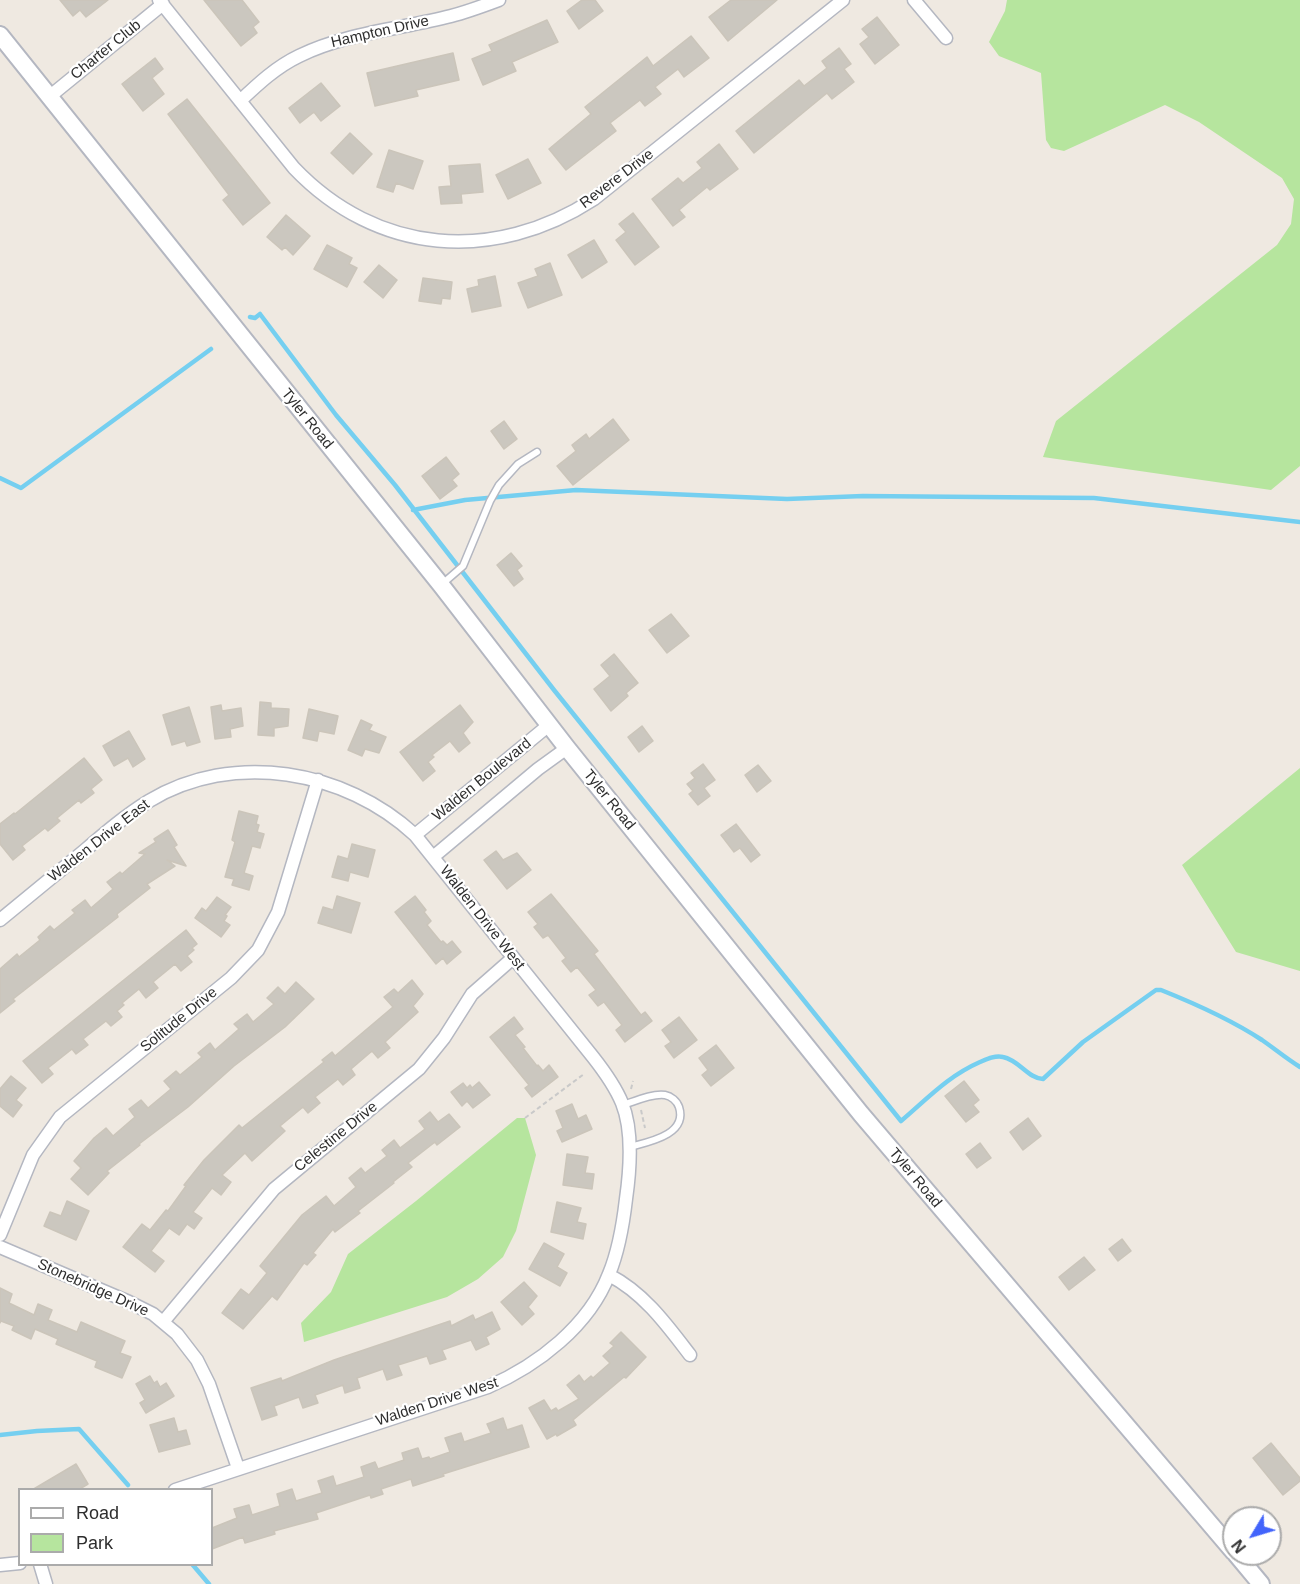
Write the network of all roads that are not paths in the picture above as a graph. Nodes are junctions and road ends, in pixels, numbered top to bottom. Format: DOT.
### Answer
graph roads {
  1 [pos="499,0"];
  2 [pos="843,0"];
  3 [pos="914,0"];
  4 [pos="161,2"];
  5 [pos="0,35"];
  6 [pos="946,39"];
  7 [pos="49,97"];
  8 [pos="240,101"];
  9 [pos="537,452"];
  10 [pos="441,585"];
  11 [pos="549,725"];
  12 [pos="567,748"];
  13 [pos="318,780"];
  14 [pos="415,835"];
  15 [pos="433,857"];
  16 [pos="0,920"];
  17 [pos="513,958"];
  18 [pos="623,1105"];
  19 [pos="629,1147"];
  20 [pos="0,1235"];
  21 [pos="0,1247"];
  22 [pos="609,1275"];
  23 [pos="163,1322"];
  24 [pos="690,1355"];
  25 [pos="238,1468"];
  26 [pos="181,1488"];
  27 [pos="1222,1538"];
  28 [pos="18,1563"];
  29 [pos="0,1565"];
  30 [pos="41,1566"];
  31 [pos="1246,1566"];
  32 [pos="46,1584"];
  33 [pos="1262,1584"];
  1 -- 8 [label="street, Hampton Drive"];
  2 -- 8 [label="street, Revere Drive"];
  3 -- 6 [label="street"];
  4 -- 7 [label="street, Charter Club"];
  4 -- 8 [label="street, Revere Drive"];
  5 -- 7 [label="street, Tyler Road"];
  7 -- 10 [label="street, Tyler Road"];
  9 -- 10 [label="lane"];
  10 -- 11 [label="street, Tyler Road"];
  11 -- 12 [label="street, Tyler Road"];
  11 -- 14 [label="street, Walden Boulevard"];
  12 -- 15 [label="street, Walden Boulevard"];
  12 -- 27 [label="street, Tyler Road"];
  13 -- 14 [label="street, Walden Drive East"];
  13 -- 16 [label="street, Walden Drive East"];
  13 -- 20 [label="street, Solitude Drive"];
  14 -- 15 [label="street, Walden Drive East"];
  15 -- 17 [label="street, Walden Drive West"];
  17 -- 18 [label="street, Walden Drive West"];
  17 -- 23 [label="street, Celestine Drive"];
  18 -- 19 [label="street, Walden Drive West"];
  18 -- 19 [label="lane"];
  19 -- 22 [label="street, Walden Drive West"];
  21 -- 23 [label="street, Stonebridge Drive"];
  22 -- 24 [label="street"];
  22 -- 25 [label="street, Walden Drive West"];
  23 -- 25 [label="street, Stonebridge Drive"];
  25 -- 26 [label="street, Walden Drive West"];
  28 -- 29 [label="street"];
  30 -- 32 [label="street"];
  31 -- 33 [label="street, Tyler Road"];
}
